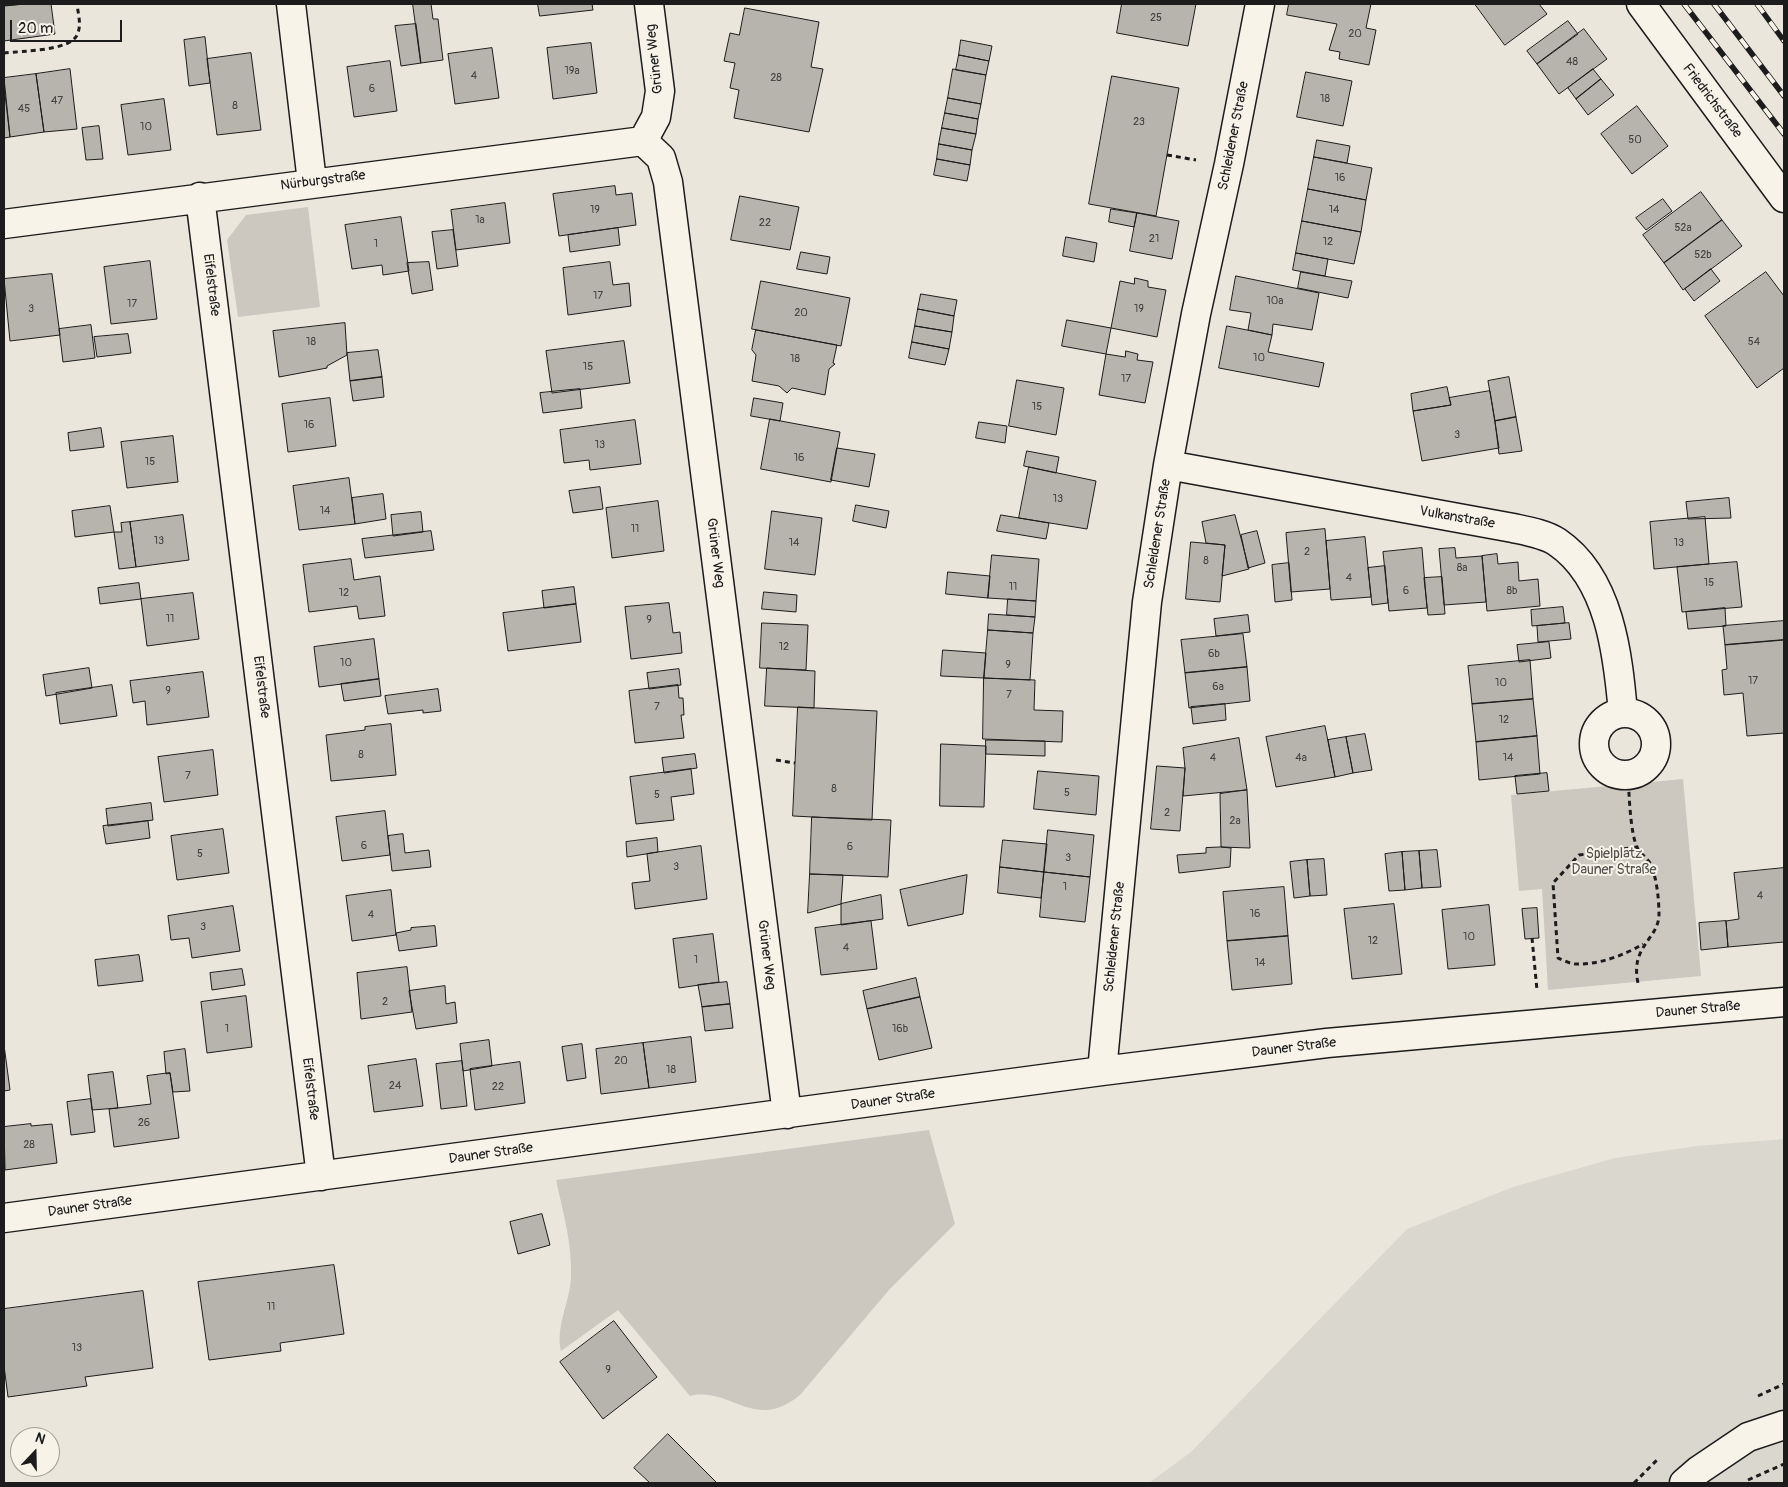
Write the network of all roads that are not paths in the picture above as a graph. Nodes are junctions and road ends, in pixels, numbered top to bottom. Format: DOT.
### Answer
graph roads {
  1 [pos="291,4"];
  2 [pos="649,4"];
  3 [pos="1260,4"];
  4 [pos="1641,4"];
  5 [pos="643,141"];
  6 [pos="312,182"];
  7 [pos="200,197"];
  8 [pos="1784,198"];
  9 [pos="4,224"];
  10 [pos="1168,464"];
  11 [pos="1623,713"];
  12 [pos="1784,1002"];
  13 [pos="1102,1071"];
  14 [pos="787,1114"];
  15 [pos="321,1176"];
  16 [pos="4,1218"];
  17 [pos="1784,1424"];
  18 [pos="1684,1483"];
  1 -- 6 [label="street"];
  2 -- 5 [label="street, Grüner Weg"];
  3 -- 10 [label="street, Schleidener Straße"];
  4 -- 8 [label="street, Friedrichstraße"];
  5 -- 6 [label="street, Nürburgstraße"];
  5 -- 14 [label="street, Grüner Weg"];
  6 -- 7 [label="street, Nürburgstraße"];
  7 -- 9 [label="street, Nürburgstraße"];
  7 -- 15 [label="street, Eifelstraße"];
  10 -- 11 [label="street, Vulkanstraße"];
  10 -- 13 [label="street, Schleidener Straße"];
  11 -- 11 [label="street"];
  12 -- 13 [label="street, Dauner Straße"];
  13 -- 14 [label="street, Dauner Straße"];
  14 -- 15 [label="street, Dauner Straße"];
  15 -- 16 [label="street, Dauner Straße"];
  17 -- 18 [label="street"];
}
